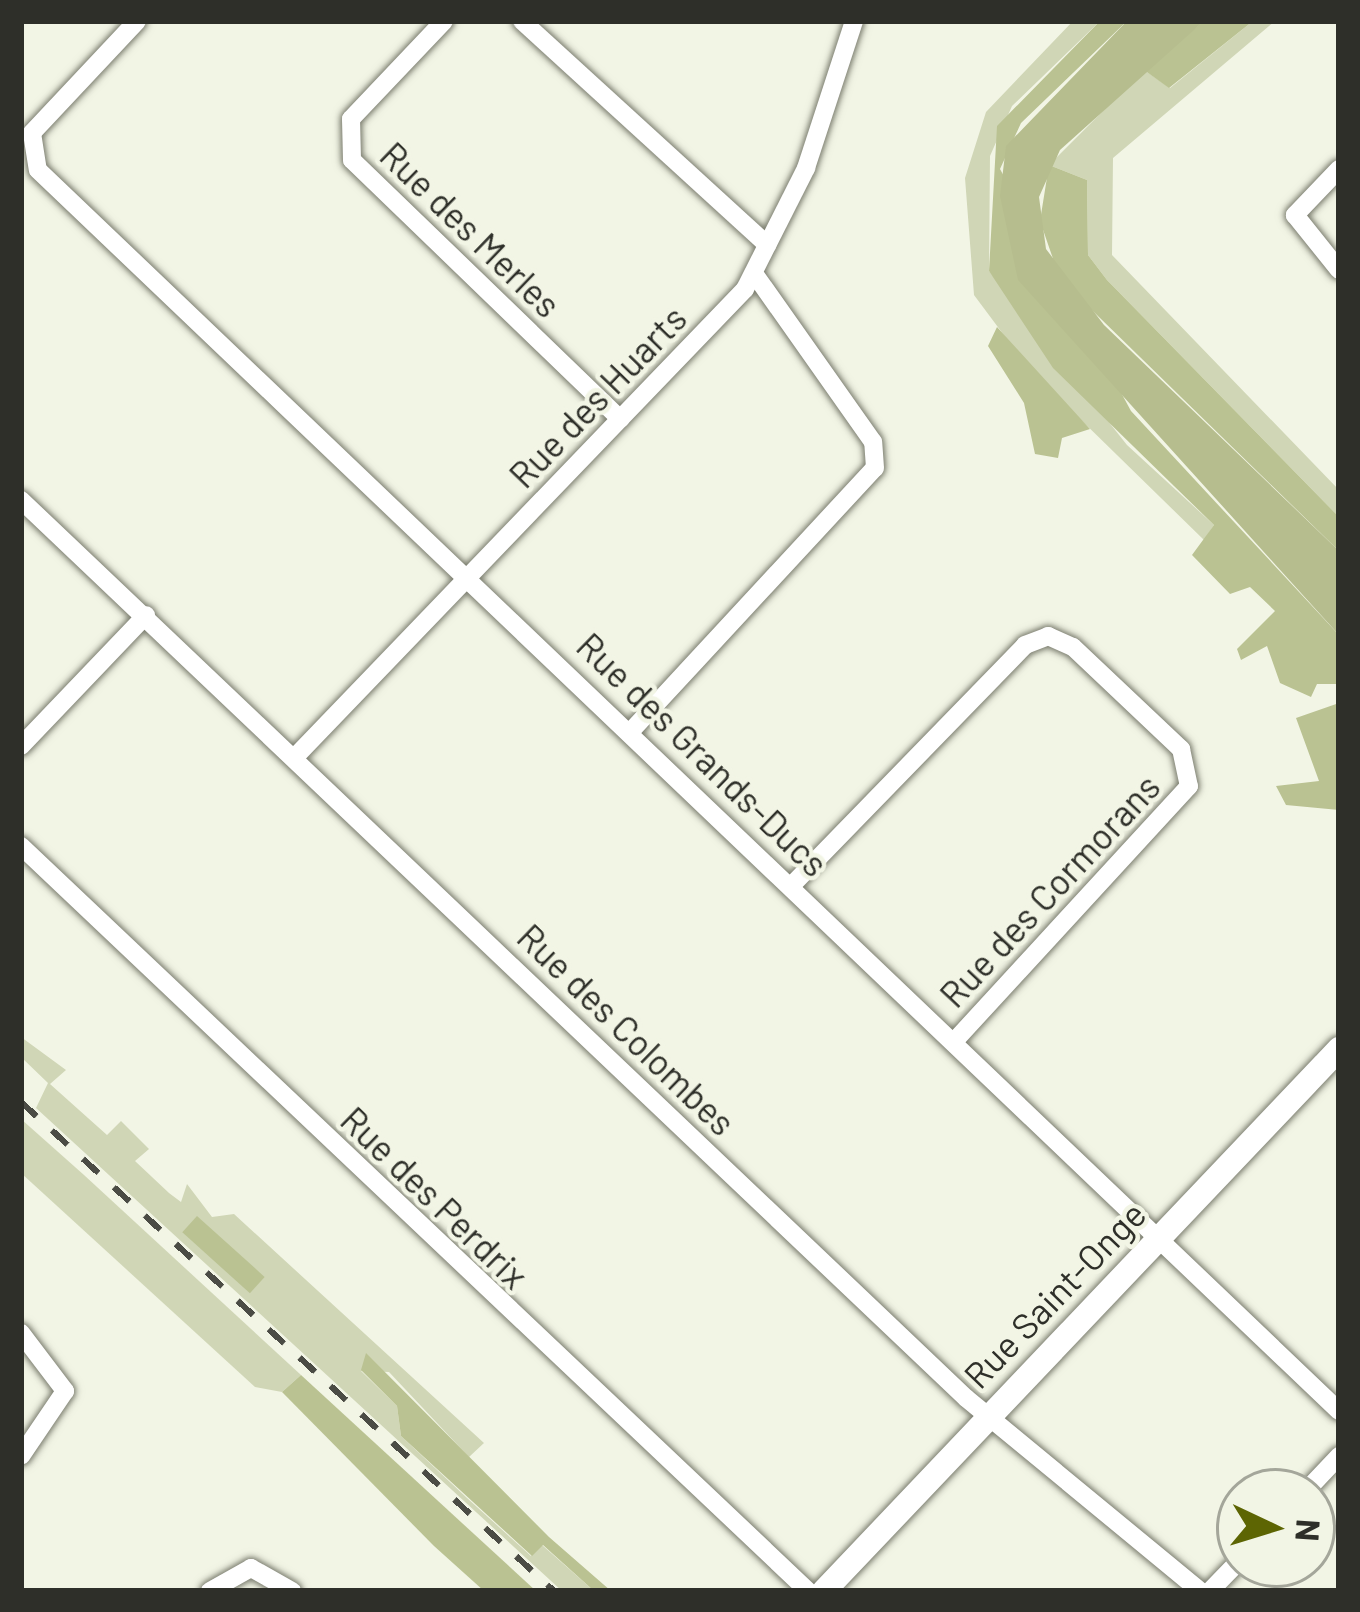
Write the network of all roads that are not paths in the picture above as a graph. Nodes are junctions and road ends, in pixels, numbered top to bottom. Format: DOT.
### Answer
graph roads {
  1 [pos="137,21"];
  2 [pos="444,21"];
  3 [pos="522,21"];
  4 [pos="854,21"];
  5 [pos="1339,169"];
  6 [pos="767,245"];
  7 [pos="1339,270"];
  8 [pos="754,272"];
  9 [pos="620,419"];
  10 [pos="21,500"];
  11 [pos="469,578"];
  12 [pos="146,615"];
  13 [pos="632,730"];
  14 [pos="21,746"];
  15 [pos="295,757"];
  16 [pos="21,846"];
  17 [pos="792,885"];
  18 [pos="956,1039"];
  19 [pos="1339,1049"];
  20 [pos="1160,1238"];
  21 [pos="21,1333"];
  22 [pos="1339,1411"];
  23 [pos="987,1414"];
  24 [pos="21,1456"];
  25 [pos="210,1591"];
  26 [pos="292,1591"];
  27 [pos="808,1591"];
  28 [pos="824,1591"];
  29 [pos="1200,1591"];
  1 -- 11 [label="street, Rue des Grands-Ducs"];
  2 -- 9 [label="street, Rue des Merles"];
  3 -- 6 [label="street"];
  4 -- 6 [label="street, Rue des Huarts"];
  5 -- 7 [label="street"];
  6 -- 8 [label="street, Rue des Huarts"];
  8 -- 9 [label="street, Rue des Huarts"];
  8 -- 13 [label="street"];
  9 -- 11 [label="street, Rue des Huarts"];
  10 -- 12 [label="street, Rue des Colombes"];
  11 -- 13 [label="street, Rue des Grands-Ducs"];
  11 -- 15 [label="street, Rue des Huarts"];
  12 -- 14 [label="street"];
  12 -- 15 [label="street, Rue des Colombes"];
  13 -- 17 [label="street, Rue des Grands-Ducs"];
  15 -- 23 [label="street, Rue des Colombes"];
  16 -- 27 [label="street, Rue des Perdrix"];
  17 -- 18 [label="street, Rue des Grands-Ducs"];
  17 -- 18 [label="street, Rue des Cormorans"];
  18 -- 20 [label="street, Rue des Grands-Ducs"];
  19 -- 20 [label="street, Rue Saint-Onge"];
  20 -- 22 [label="street, Rue des Grands-Ducs"];
  20 -- 23 [label="street, Rue Saint-Onge"];
  21 -- 24 [label="street"];
  23 -- 28 [label="street, Rue Saint-Onge"];
  23 -- 29 [label="street, Rue des Colombes"];
  25 -- 26 [label="street"];
}
